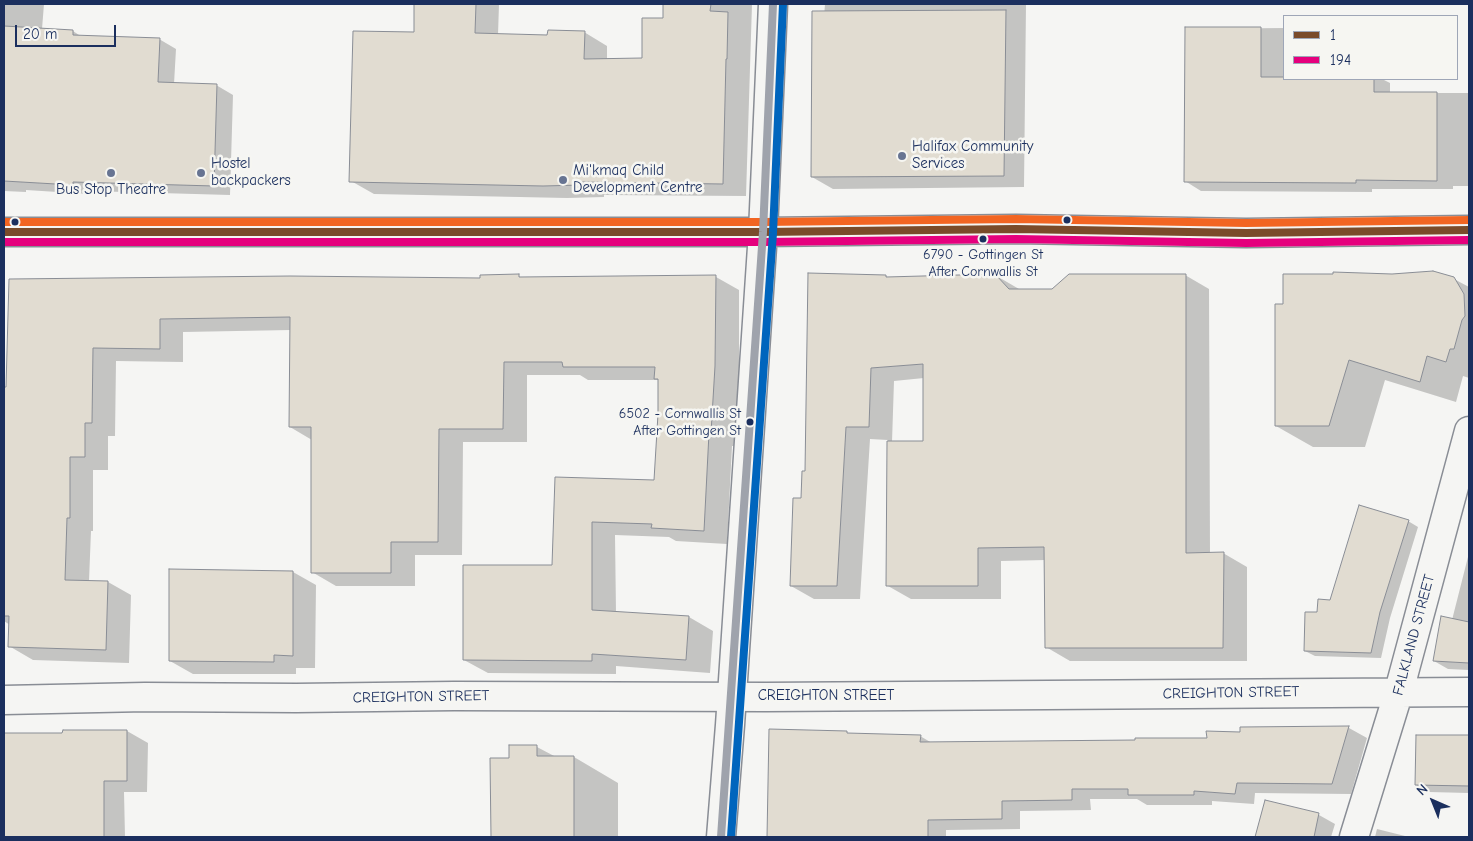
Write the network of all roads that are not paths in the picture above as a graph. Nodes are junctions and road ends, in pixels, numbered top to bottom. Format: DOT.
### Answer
graph roads {
  1 [pos="773,4"];
  2 [pos="1469,230"];
  3 [pos="4,232"];
  4 [pos="763,232"];
  5 [pos="1469,431"];
  6 [pos="1399,691"];
  7 [pos="1469,692"];
  8 [pos="732,697"];
  9 [pos="4,700"];
  10 [pos="721,837"];
  11 [pos="1354,837"];
  1 -- 4 [label="street"];
  2 -- 4 [label="street"];
  3 -- 4 [label="street"];
  4 -- 8 [label="street"];
  5 -- 6 [label="street, FALKLAND STREET"];
  6 -- 7 [label="street, CREIGHTON STREET"];
  6 -- 8 [label="street, CREIGHTON STREET"];
  6 -- 11 [label="street, FALKLAND STREET"];
  8 -- 9 [label="street, CREIGHTON STREET"];
  8 -- 10 [label="street"];
}
